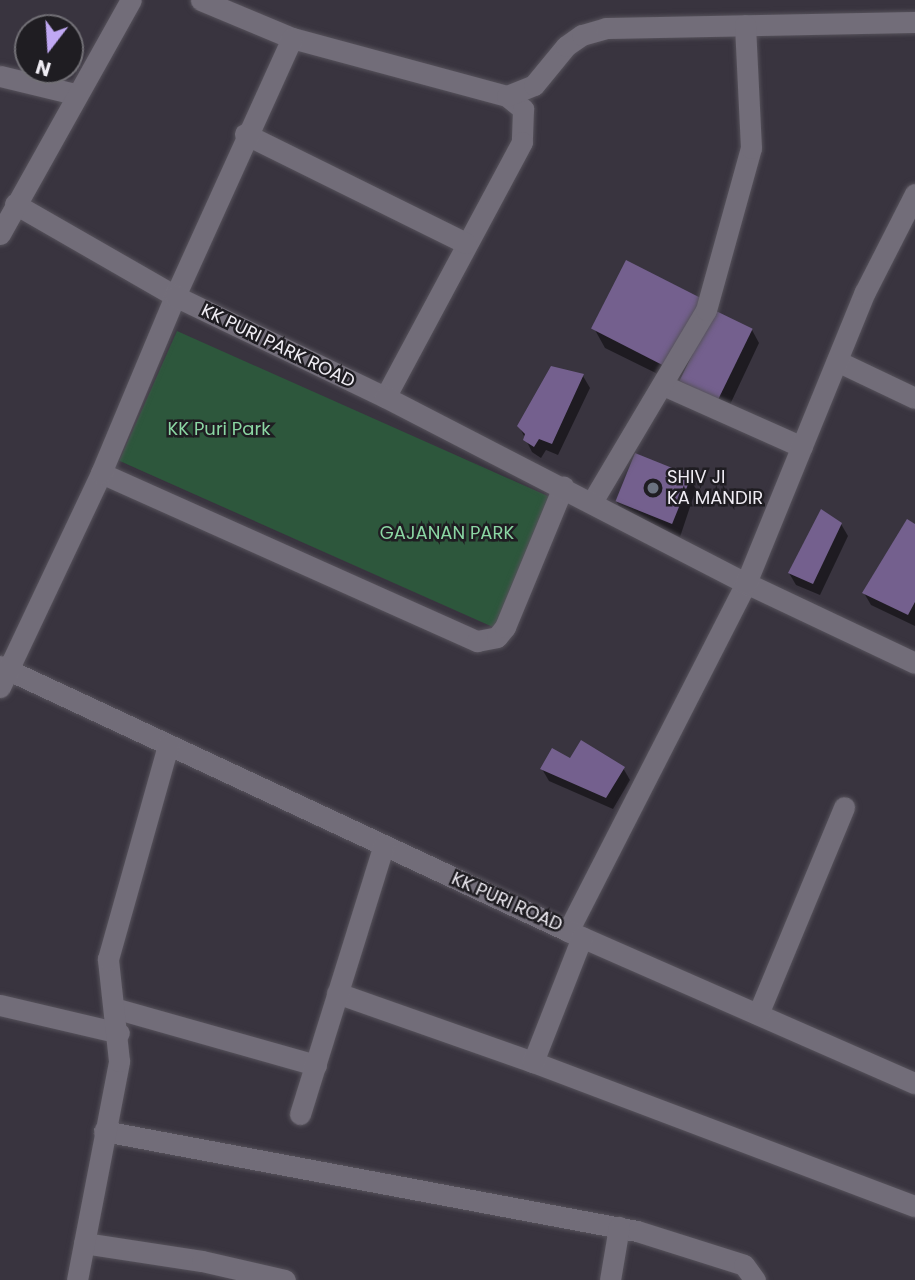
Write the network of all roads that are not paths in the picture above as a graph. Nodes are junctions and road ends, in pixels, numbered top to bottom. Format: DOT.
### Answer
graph roads {
  1 [pos="131,0"];
  2 [pos="201,0"];
  3 [pos="915,22"];
  4 [pos="745,25"];
  5 [pos="292,38"];
  6 [pos="0,76"];
  7 [pos="75,94"];
  8 [pos="507,96"];
  9 [pos="245,134"];
  10 [pos="915,194"];
  11 [pos="15,204"];
  12 [pos="910,215"];
  13 [pos="0,234"];
  14 [pos="466,243"];
  15 [pos="175,296"];
  16 [pos="837,361"];
  17 [pos="663,385"];
  18 [pos="385,397"];
  19 [pos="915,398"];
  20 [pos="802,447"];
  21 [pos="101,473"];
  22 [pos="563,488"];
  23 [pos="593,502"];
  24 [pos="746,583"];
  25 [pos="915,663"];
  26 [pos="3,675"];
  27 [pos="168,745"];
  28 [pos="844,807"];
  29 [pos="383,847"];
  30 [pos="575,934"];
  31 [pos="337,993"];
  32 [pos="0,1005"];
  33 [pos="114,1009"];
  34 [pos="758,1014"];
  35 [pos="119,1033"];
  36 [pos="533,1062"];
  37 [pos="316,1065"];
  38 [pos="915,1083"];
  39 [pos="300,1114"];
  40 [pos="104,1131"];
  41 [pos="915,1206"];
  42 [pos="619,1227"];
  43 [pos="83,1243"];
  44 [pos="77,1280"];
  45 [pos="285,1280"];
  46 [pos="610,1280"];
  47 [pos="755,1280"];
  1 -- 7 [label="street"];
  2 -- 5 [label="street"];
  3 -- 4 [label="street"];
  4 -- 8 [label="street"];
  4 -- 17 [label="street"];
  5 -- 8 [label="street"];
  5 -- 9 [label="street"];
  6 -- 7 [label="street"];
  7 -- 11 [label="street"];
  8 -- 14 [label="street"];
  9 -- 14 [label="street"];
  9 -- 15 [label="street"];
  10 -- 12 [label="street, KK PURI ROAD"];
  11 -- 13 [label="street"];
  11 -- 15 [label="street, KK PURI PARK ROAD"];
  12 -- 16 [label="street, KK PURI ROAD"];
  14 -- 18 [label="street"];
  15 -- 18 [label="street, KK PURI PARK ROAD"];
  15 -- 21 [label="street"];
  16 -- 19 [label="street"];
  16 -- 20 [label="street, KK PURI ROAD"];
  17 -- 20 [label="street"];
  17 -- 23 [label="street"];
  18 -- 22 [label="street, KK PURI PARK ROAD"];
  20 -- 24 [label="street, KK PURI ROAD"];
  21 -- 22 [label="street"];
  21 -- 26 [label="street"];
  22 -- 23 [label="street, KK PURI PARK ROAD"];
  23 -- 24 [label="street, KK PURI PARK ROAD"];
  24 -- 25 [label="street"];
  24 -- 30 [label="street, KK PURI ROAD"];
  26 -- 27 [label="street, KK PURI ROAD"];
  27 -- 29 [label="street, KK PURI ROAD"];
  27 -- 33 [label="street"];
  28 -- 34 [label="street"];
  29 -- 30 [label="street, KK PURI ROAD"];
  29 -- 31 [label="street"];
  30 -- 34 [label="street"];
  30 -- 36 [label="street"];
  31 -- 36 [label="street"];
  31 -- 37 [label="street"];
  32 -- 35 [label="street"];
  33 -- 35 [label="street"];
  33 -- 37 [label="street"];
  34 -- 38 [label="street"];
  35 -- 40 [label="street"];
  36 -- 41 [label="street"];
  37 -- 39 [label="street"];
  40 -- 42 [label="street"];
  40 -- 43 [label="street"];
  42 -- 46 [label="street"];
  42 -- 47 [label="street"];
  43 -- 44 [label="street"];
  43 -- 45 [label="street"];
}
